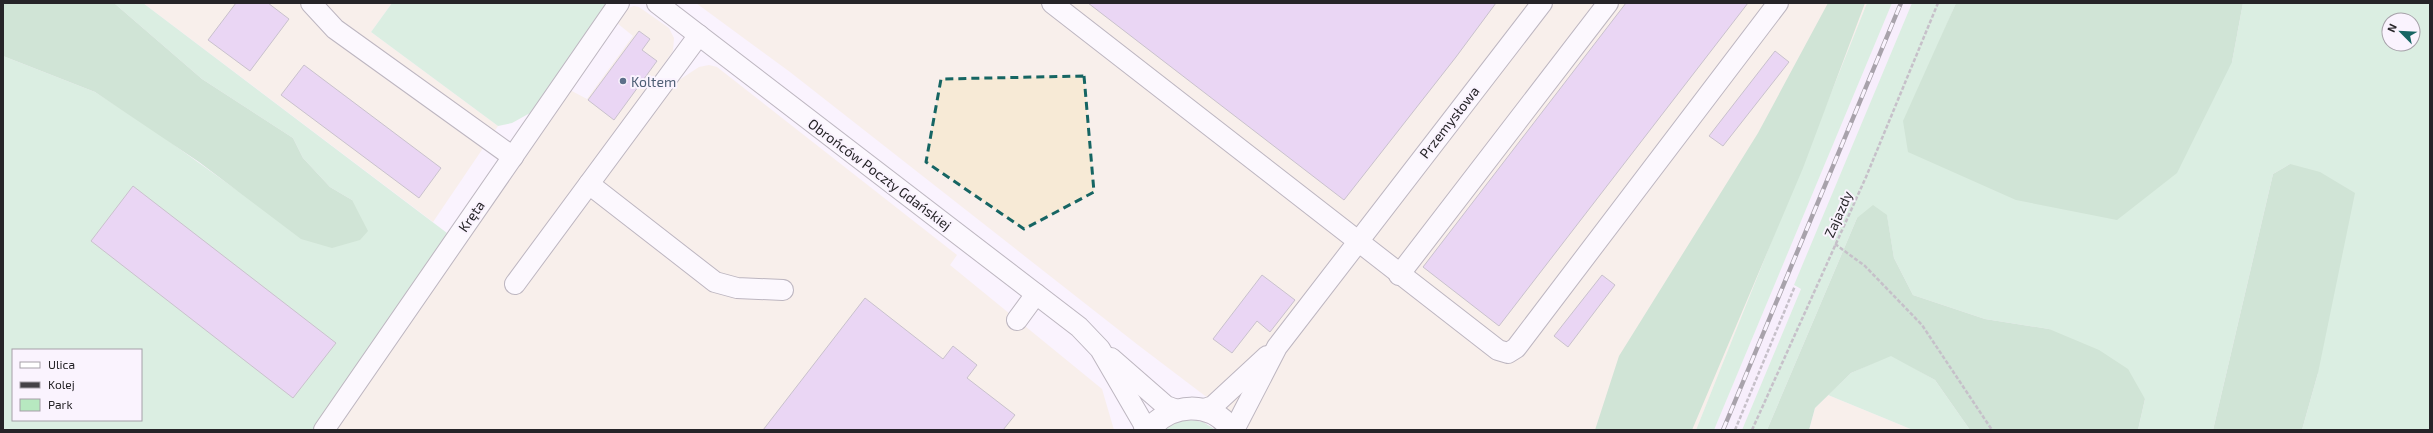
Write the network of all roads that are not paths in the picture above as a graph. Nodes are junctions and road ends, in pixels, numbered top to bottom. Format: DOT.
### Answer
graph roads {
  1 [pos="311,3"];
  2 [pos="619,3"];
  3 [pos="657,3"];
  4 [pos="1052,3"];
  5 [pos="1542,3"];
  6 [pos="1608,3"];
  7 [pos="1778,3"];
  8 [pos="699,35"];
  9 [pos="513,157"];
  10 [pos="589,184"];
  11 [pos="1357,240"];
  12 [pos="1399,275"];
  13 [pos="515,284"];
  14 [pos="783,290"];
  15 [pos="1036,294"];
  16 [pos="1017,320"];
  17 [pos="1277,347"];
  18 [pos="1100,350"];
  19 [pos="1177,410"];
  20 [pos="1202,410"];
  21 [pos="324,430"];
  22 [pos="1145,430"];
  23 [pos="1149,430"];
  24 [pos="1233,430"];
  1 -- 9 [label="street"];
  2 -- 9 [label="street, Kręta"];
  3 -- 8 [label="street, Obrońców Poczty Gdańskiej"];
  4 -- 11 [label="street"];
  5 -- 11 [label="street, Przemysłowa"];
  6 -- 12 [label="street"];
  7 -- 12 [label="street"];
  8 -- 10 [label="street"];
  8 -- 15 [label="street, Obrońców Poczty Gdańskiej"];
  9 -- 21 [label="street, Kręta"];
  10 -- 13 [label="street"];
  10 -- 14 [label="street"];
  11 -- 12 [label="street"];
  11 -- 17 [label="street, Przemysłowa"];
  15 -- 16 [label="street"];
  15 -- 18 [label="street, Obrońców Poczty Gdańskiej"];
  17 -- 20 [label="street"];
  17 -- 24 [label="street"];
  18 -- 19 [label="street, Obrońców Poczty Gdańskiej"];
  18 -- 22 [label="street, Obrońców Poczty Gdańskiej"];
  19 -- 20 [label="main road"];
  19 -- 23 [label="main road"];
  20 -- 24 [label="main road"];
}
